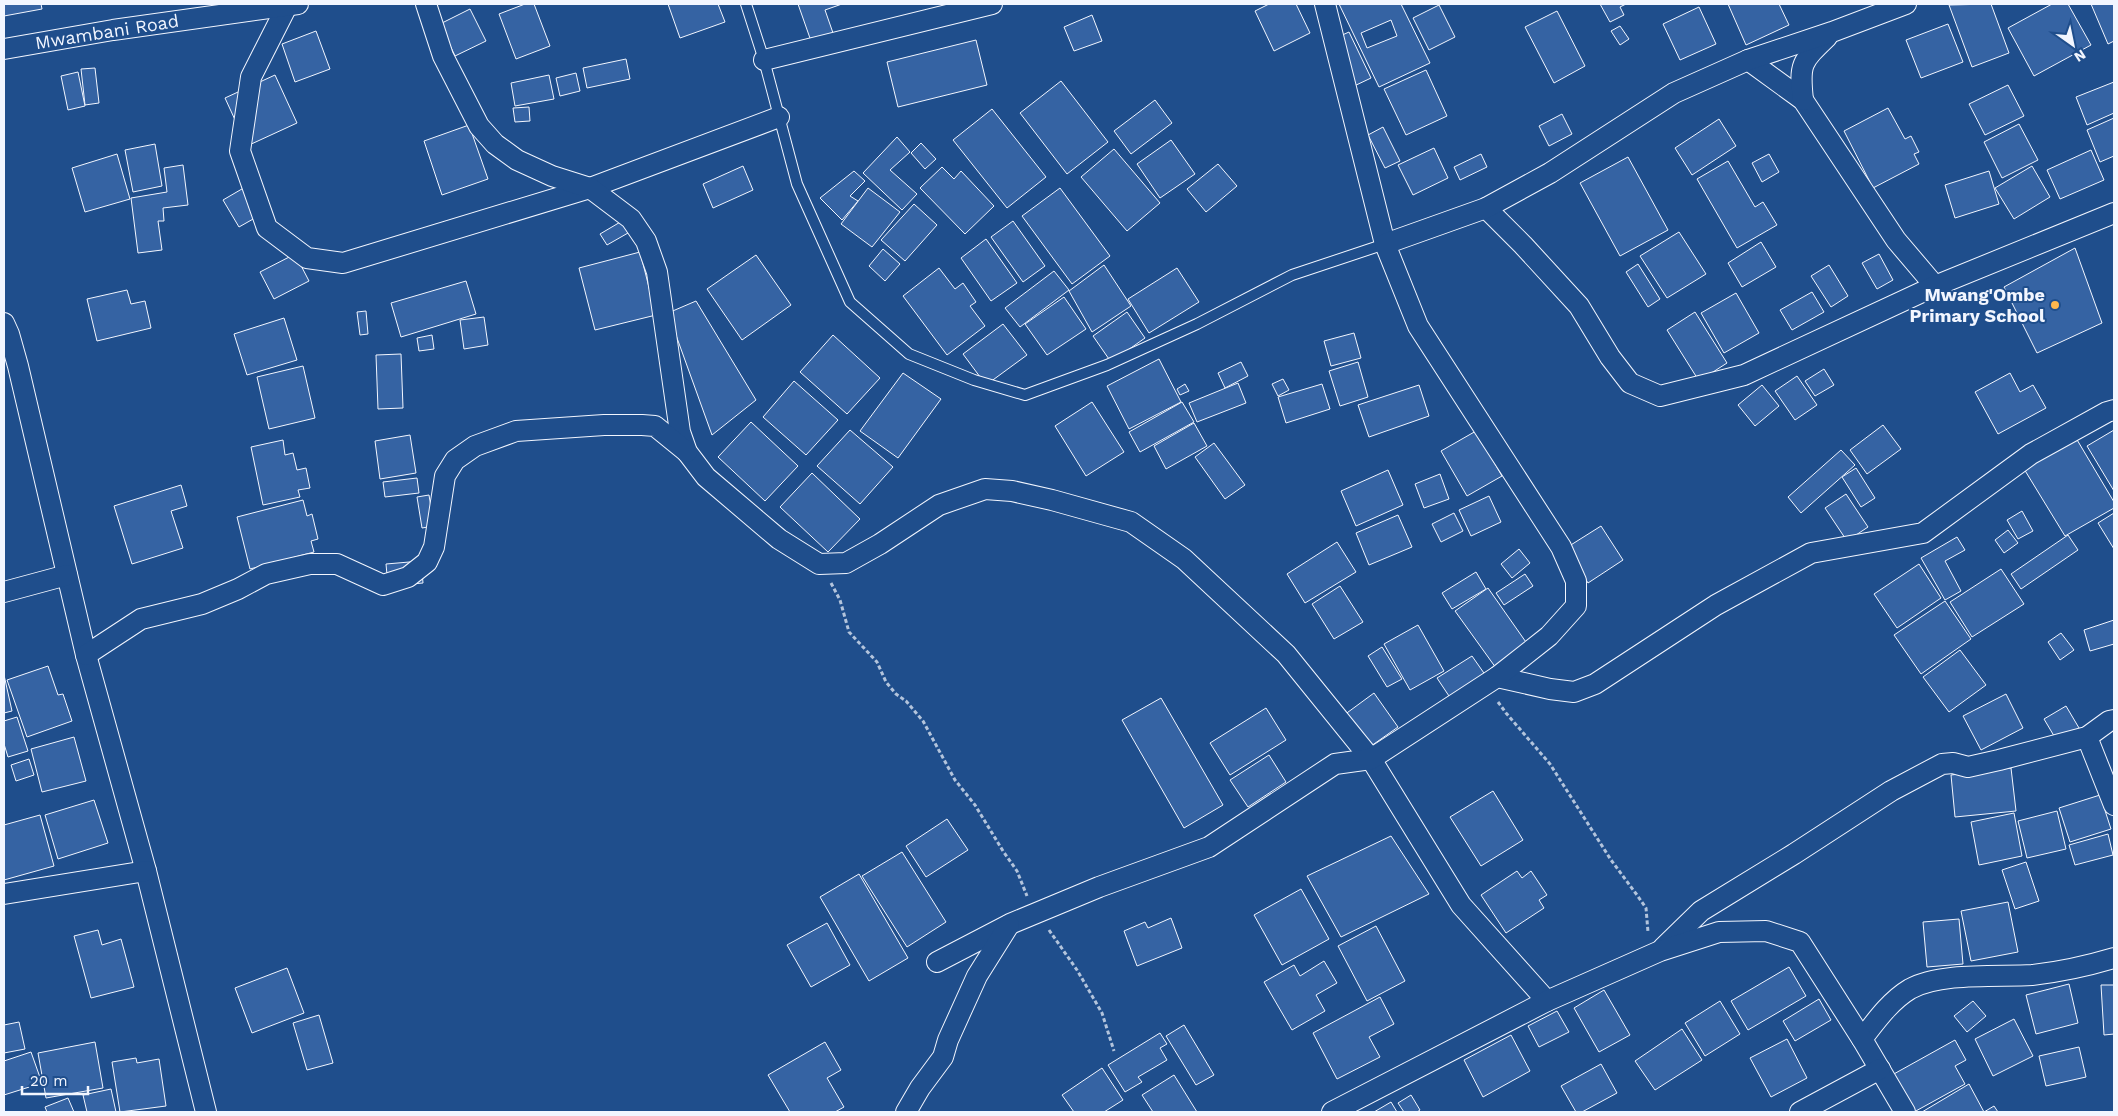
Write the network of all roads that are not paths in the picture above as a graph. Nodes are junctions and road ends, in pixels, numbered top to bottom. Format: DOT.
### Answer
graph roads {
  1 [pos="292,4"];
  2 [pos="426,4"];
  3 [pos="746,4"];
  4 [pos="992,4"];
  5 [pos="1325,4"];
  6 [pos="1906,4"];
  7 [pos="1832,32"];
  8 [pos="4,49"];
  9 [pos="764,60"];
  10 [pos="1748,60"];
  11 [pos="1803,100"];
  12 [pos="779,117"];
  13 [pos="590,188"];
  14 [pos="1486,208"];
  15 [pos="2114,213"];
  16 [pos="1385,244"];
  17 [pos="1936,286"];
  18 [pos="4,323"];
  19 [pos="2114,410"];
  20 [pos="686,452"];
  21 [pos="67,575"];
  22 [pos="4,592"];
  23 [pos="86,655"];
  24 [pos="1492,681"];
  25 [pos="2114,720"];
  26 [pos="2087,737"];
  27 [pos="1371,759"];
  28 [pos="2114,805"];
  29 [pos="146,871"];
  30 [pos="4,894"];
  31 [pos="1010,924"];
  32 [pos="1660,951"];
  33 [pos="2114,958"];
  34 [pos="937,962"];
  35 [pos="1547,1001"];
  36 [pos="1862,1039"];
  37 [pos="1880,1069"];
  38 [pos="1337,1111"];
  39 [pos="206,1112"];
  40 [pos="906,1112"];
  41 [pos="1800,1112"];
  42 [pos="1905,1112"];
  1 -- 8 [label="street, Mwambani Road"];
  1 -- 13 [label="street"];
  2 -- 13 [label="street"];
  3 -- 9 [label="lane"];
  4 -- 9 [label="street"];
  5 -- 16 [label="street"];
  6 -- 7 [label="street"];
  7 -- 10 [label="street"];
  7 -- 11 [label="street"];
  9 -- 12 [label="lane"];
  10 -- 11 [label="street"];
  10 -- 14 [label="street"];
  11 -- 17 [label="street"];
  12 -- 13 [label="street"];
  12 -- 16 [label="lane"];
  13 -- 20 [label="street"];
  14 -- 16 [label="street"];
  14 -- 17 [label="street"];
  15 -- 17 [label="street"];
  16 -- 24 [label="street"];
  18 -- 21 [label="street"];
  19 -- 24 [label="street"];
  20 -- 23 [label="street"];
  20 -- 27 [label="street"];
  21 -- 22 [label="street"];
  21 -- 23 [label="street"];
  23 -- 29 [label="street"];
  24 -- 27 [label="street"];
  25 -- 26 [label="street"];
  26 -- 28 [label="street"];
  26 -- 32 [label="street"];
  27 -- 31 [label="street"];
  27 -- 35 [label="street"];
  29 -- 30 [label="street"];
  29 -- 39 [label="street"];
  31 -- 34 [label="street"];
  31 -- 40 [label="street"];
  32 -- 35 [label="street"];
  32 -- 36 [label="street"];
  33 -- 36 [label="street"];
  35 -- 38 [label="street"];
  36 -- 37 [label="street"];
  37 -- 41 [label="street"];
  37 -- 42 [label="street"];
}
